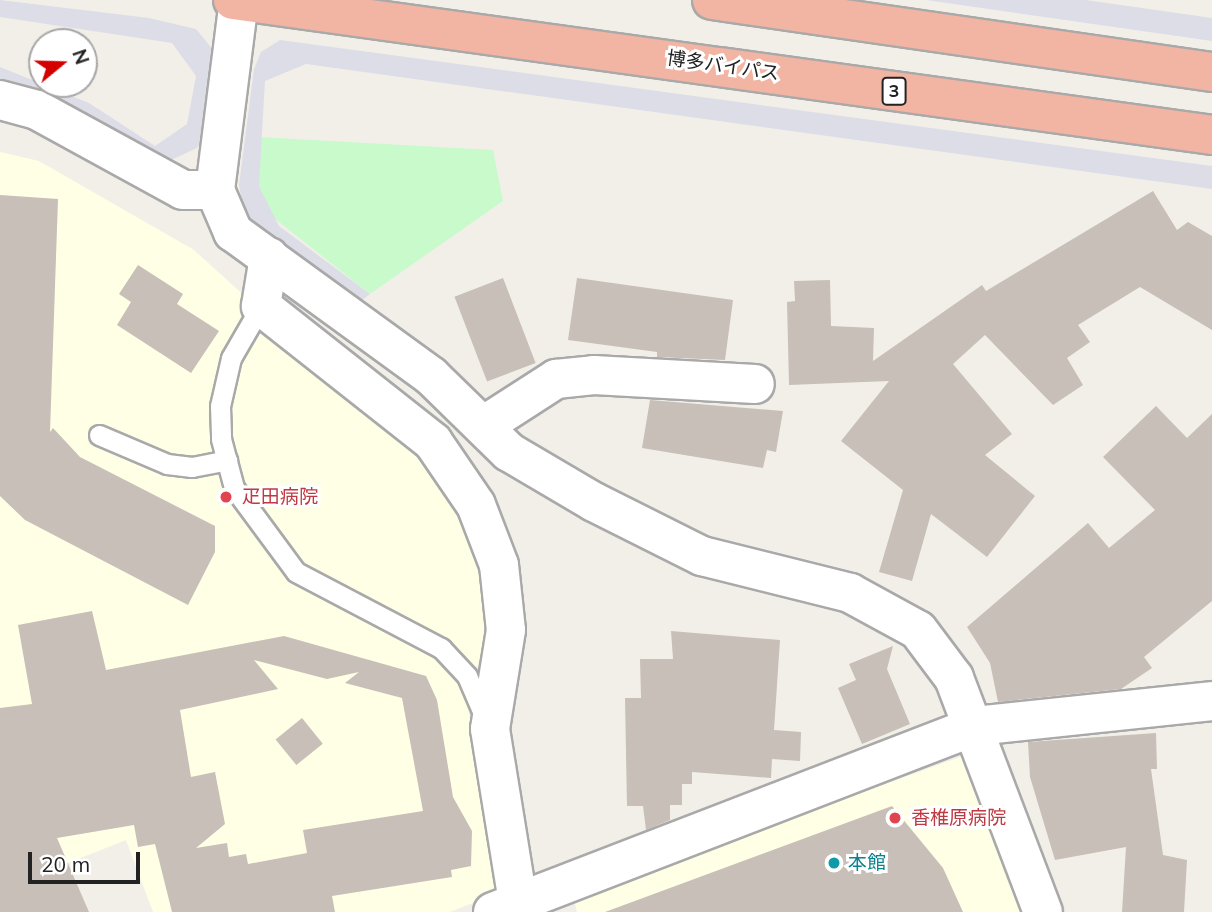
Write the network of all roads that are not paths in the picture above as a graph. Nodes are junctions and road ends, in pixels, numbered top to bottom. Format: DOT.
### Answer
graph roads {
  1 [pos="237,0"];
  2 [pos="712,0"];
  3 [pos="1212,72"];
  4 [pos="0,100"];
  5 [pos="1212,135"];
  6 [pos="215,190"];
  7 [pos="269,257"];
  8 [pos="261,306"];
  9 [pos="755,384"];
  10 [pos="483,426"];
  11 [pos="99,435"];
  12 [pos="227,460"];
  13 [pos="1212,701"];
  14 [pos="975,726"];
  15 [pos="490,729"];
  16 [pos="506,906"];
  17 [pos="1043,912"];
  1 -- 5 [label="highway, 博多バイパス / 3"];
  1 -- 6 [label="street"];
  2 -- 3 [label="highway"];
  4 -- 6 [label="street"];
  6 -- 7 [label="street"];
  7 -- 8 [label="street"];
  7 -- 10 [label="street"];
  8 -- 12 [label="lane"];
  8 -- 15 [label="street"];
  9 -- 10 [label="street"];
  10 -- 14 [label="street"];
  11 -- 12 [label="lane"];
  12 -- 15 [label="lane"];
  13 -- 14 [label="street"];
  14 -- 16 [label="street"];
  14 -- 17 [label="street"];
  15 -- 16 [label="street"];
}
